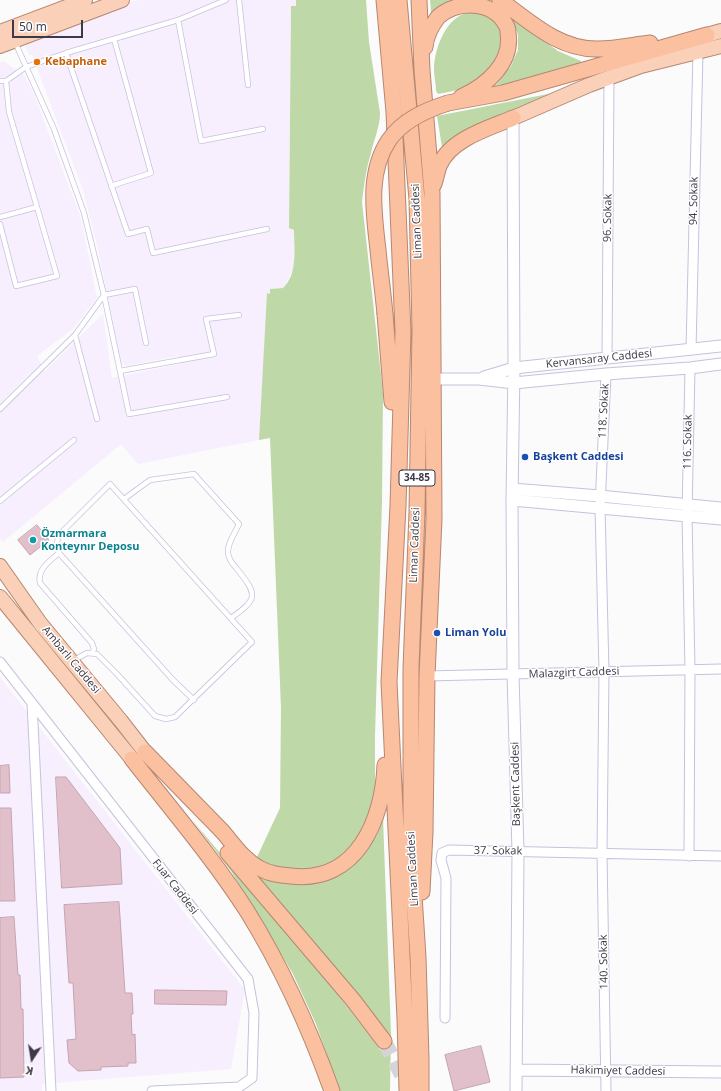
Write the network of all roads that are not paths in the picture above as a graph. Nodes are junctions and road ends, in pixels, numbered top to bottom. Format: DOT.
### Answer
graph roads {
  1 [pos="85,0"];
  2 [pos="122,0"];
  3 [pos="226,0"];
  4 [pos="239,0"];
  5 [pos="376,0"];
  6 [pos="384,0"];
  7 [pos="399,0"];
  8 [pos="418,0"];
  9 [pos="500,0"];
  10 [pos="178,20"];
  11 [pos="721,31"];
  12 [pos="0,32"];
  13 [pos="706,35"];
  14 [pos="114,39"];
  15 [pos="14,40"];
  16 [pos="0,46"];
  17 [pos="721,46"];
  18 [pos="698,52"];
  19 [pos="66,53"];
  20 [pos="26,67"];
  21 [pos="422,70"];
  22 [pos="610,77"];
  23 [pos="0,80"];
  24 [pos="6,81"];
  25 [pos="391,81"];
  26 [pos="248,85"];
  27 [pos="448,103"];
  28 [pos="513,118"];
  29 [pos="263,129"];
  30 [pos="111,186"];
  31 [pos="432,193"];
  32 [pos="37,207"];
  33 [pos="0,217"];
  34 [pos="0,224"];
  35 [pos="267,229"];
  36 [pos="104,295"];
  37 [pos="239,314"];
  38 [pos="75,335"];
  39 [pos="146,343"];
  40 [pos="721,346"];
  41 [pos="691,350"];
  42 [pos="607,358"];
  43 [pos="721,364"];
  44 [pos="514,368"];
  45 [pos="690,368"];
  46 [pos="120,371"];
  47 [pos="606,374"];
  48 [pos="479,378"];
  49 [pos="433,379"];
  50 [pos="514,383"];
  51 [pos="227,397"];
  52 [pos="0,409"];
  53 [pos="96,419"];
  54 [pos="74,440"];
  55 [pos="512,494"];
  56 [pos="124,500"];
  57 [pos="600,501"];
  58 [pos="0,502"];
  59 [pos="398,506"];
  60 [pos="721,508"];
  61 [pos="687,510"];
  62 [pos="721,519"];
  63 [pos="59,553"];
  64 [pos="0,566"];
  65 [pos="0,597"];
  66 [pos="231,618"];
  67 [pos="92,653"];
  68 [pos="0,662"];
  69 [pos="72,662"];
  70 [pos="690,670"];
  71 [pos="721,670"];
  72 [pos="604,672"];
  73 [pos="513,674"];
  74 [pos="427,676"];
  75 [pos="389,682"];
  76 [pos="194,700"];
  77 [pos="32,703"];
  78 [pos="139,756"];
  79 [pos="518,852"];
  80 [pos="602,854"];
  81 [pos="689,856"];
  82 [pos="721,856"];
  83 [pos="418,957"];
  84 [pos="445,1018"];
  85 [pos="384,1041"];
  86 [pos="516,1070"];
  87 [pos="606,1071"];
  88 [pos="721,1072"];
  89 [pos="51,1091"];
  90 [pos="152,1091"];
  91 [pos="332,1091"];
  92 [pos="407,1091"];
  93 [pos="421,1091"];
  94 [pos="516,1091"];
  95 [pos="606,1091"];
  1 -- 12 [label="main road"];
  2 -- 15 [label="main road"];
  3 -- 10 [label="lane"];
  4 -- 26 [label="lane"];
  5 -- 25 [label="highway"];
  6 -- 25 [label="highway, Liman Caddesi / 34-85"];
  7 -- 83 [label="highway, Liman Caddesi / 34-85"];
  8 -- 21 [label="highway"];
  9 -- 13 [label="highway"];
  10 -- 14 [label="lane"];
  10 -- 29 [label="lane"];
  11 -- 13 [label="main road"];
  13 -- 27 [label="highway"];
  14 -- 19 [label="lane"];
  14 -- 30 [label="lane"];
  15 -- 16 [label="main road"];
  15 -- 20 [label="lane"];
  17 -- 18 [label="main road"];
  18 -- 22 [label="main road"];
  18 -- 41 [label="street, 94. Sokak"];
  19 -- 20 [label="lane"];
  19 -- 30 [label="lane"];
  20 -- 24 [label="lane"];
  20 -- 36 [label="lane"];
  21 -- 27 [label="highway"];
  21 -- 31 [label="highway"];
  22 -- 28 [label="main road"];
  22 -- 42 [label="street, 96. Sokak"];
  23 -- 24 [label="lane"];
  24 -- 32 [label="lane"];
  25 -- 59 [label="highway, Liman Caddesi / 34-85"];
  27 -- 59 [label="highway, bridge"];
  28 -- 31 [label="highway"];
  28 -- 44 [label="street, Başkent Caddesi"];
  30 -- 35 [label="lane"];
  31 -- 49 [label="highway"];
  32 -- 33 [label="lane"];
  32 -- 34 [label="lane"];
  36 -- 38 [label="lane"];
  36 -- 39 [label="lane"];
  36 -- 46 [label="lane"];
  37 -- 46 [label="lane"];
  38 -- 52 [label="lane"];
  38 -- 53 [label="lane"];
  40 -- 41 [label="street, Kervansaray Caddesi"];
  41 -- 42 [label="street, Kervansaray Caddesi"];
  42 -- 44 [label="street, Kervansaray Caddesi"];
  43 -- 45 [label="street, Kervansaray Caddesi"];
  44 -- 48 [label="street, Kervansaray Caddesi"];
  44 -- 50 [label="street, Başkent Caddesi"];
  45 -- 47 [label="street, Kervansaray Caddesi"];
  45 -- 61 [label="street, 116. Sokak"];
  46 -- 51 [label="lane"];
  47 -- 50 [label="street, Kervansaray Caddesi"];
  47 -- 57 [label="street, 118. Sokak"];
  48 -- 49 [label="street, Kervansaray Caddesi"];
  48 -- 50 [label="street, Kervansaray Caddesi"];
  49 -- 74 [label="highway"];
  50 -- 55 [label="street, Başkent Caddesi"];
  54 -- 58 [label="lane"];
  55 -- 57 [label="street"];
  55 -- 73 [label="street, Başkent Caddesi"];
  56 -- 63 [label="lane"];
  56 -- 66 [label="lane"];
  56 -- 66 [label="lane"];
  57 -- 61 [label="street"];
  57 -- 72 [label="street, 118. Sokak"];
  59 -- 75 [label="highway, Liman Caddesi"];
  60 -- 61 [label="street"];
  61 -- 62 [label="street"];
  61 -- 70 [label="street, 116. Sokak"];
  63 -- 67 [label="lane"];
  63 -- 76 [label="lane"];
  64 -- 69 [label="main road, Ambarlı Caddesi"];
  65 -- 78 [label="main road, Ambarlı Caddesi"];
  66 -- 76 [label="lane"];
  67 -- 69 [label="lane"];
  67 -- 76 [label="lane"];
  68 -- 77 [label="street, Fuar Caddesi"];
  69 -- 78 [label="main road, Ambarlı Caddesi"];
  70 -- 71 [label="street, Malazgirt Caddesi"];
  70 -- 72 [label="street, Malazgirt Caddesi"];
  70 -- 81 [label="street, 116. Sokak"];
  72 -- 73 [label="street, Malazgirt Caddesi"];
  72 -- 80 [label="street, 140. Sokak"];
  73 -- 74 [label="street, Malazgirt Caddesi"];
  73 -- 79 [label="street, Başkent Caddesi"];
  74 -- 83 [label="highway"];
  75 -- 78 [label="highway"];
  75 -- 92 [label="highway, Liman Caddesi"];
  77 -- 89 [label="street"];
  77 -- 90 [label="street, Fuar Caddesi"];
  78 -- 85 [label="highway"];
  78 -- 91 [label="highway"];
  79 -- 80 [label="street, 37. Sokak"];
  79 -- 84 [label="street, 37. Sokak"];
  79 -- 86 [label="street, Başkent Caddesi"];
  80 -- 81 [label="street, 37. Sokak"];
  80 -- 87 [label="street, 140. Sokak"];
  81 -- 82 [label="street, 37. Sokak"];
  83 -- 93 [label="highway, Liman Caddesi"];
  86 -- 87 [label="street, Hakimiyet Caddesi"];
  86 -- 94 [label="street, Başkent Caddesi"];
  87 -- 88 [label="street, Hakimiyet Caddesi"];
  87 -- 95 [label="street, 140. Sokak"];
}
